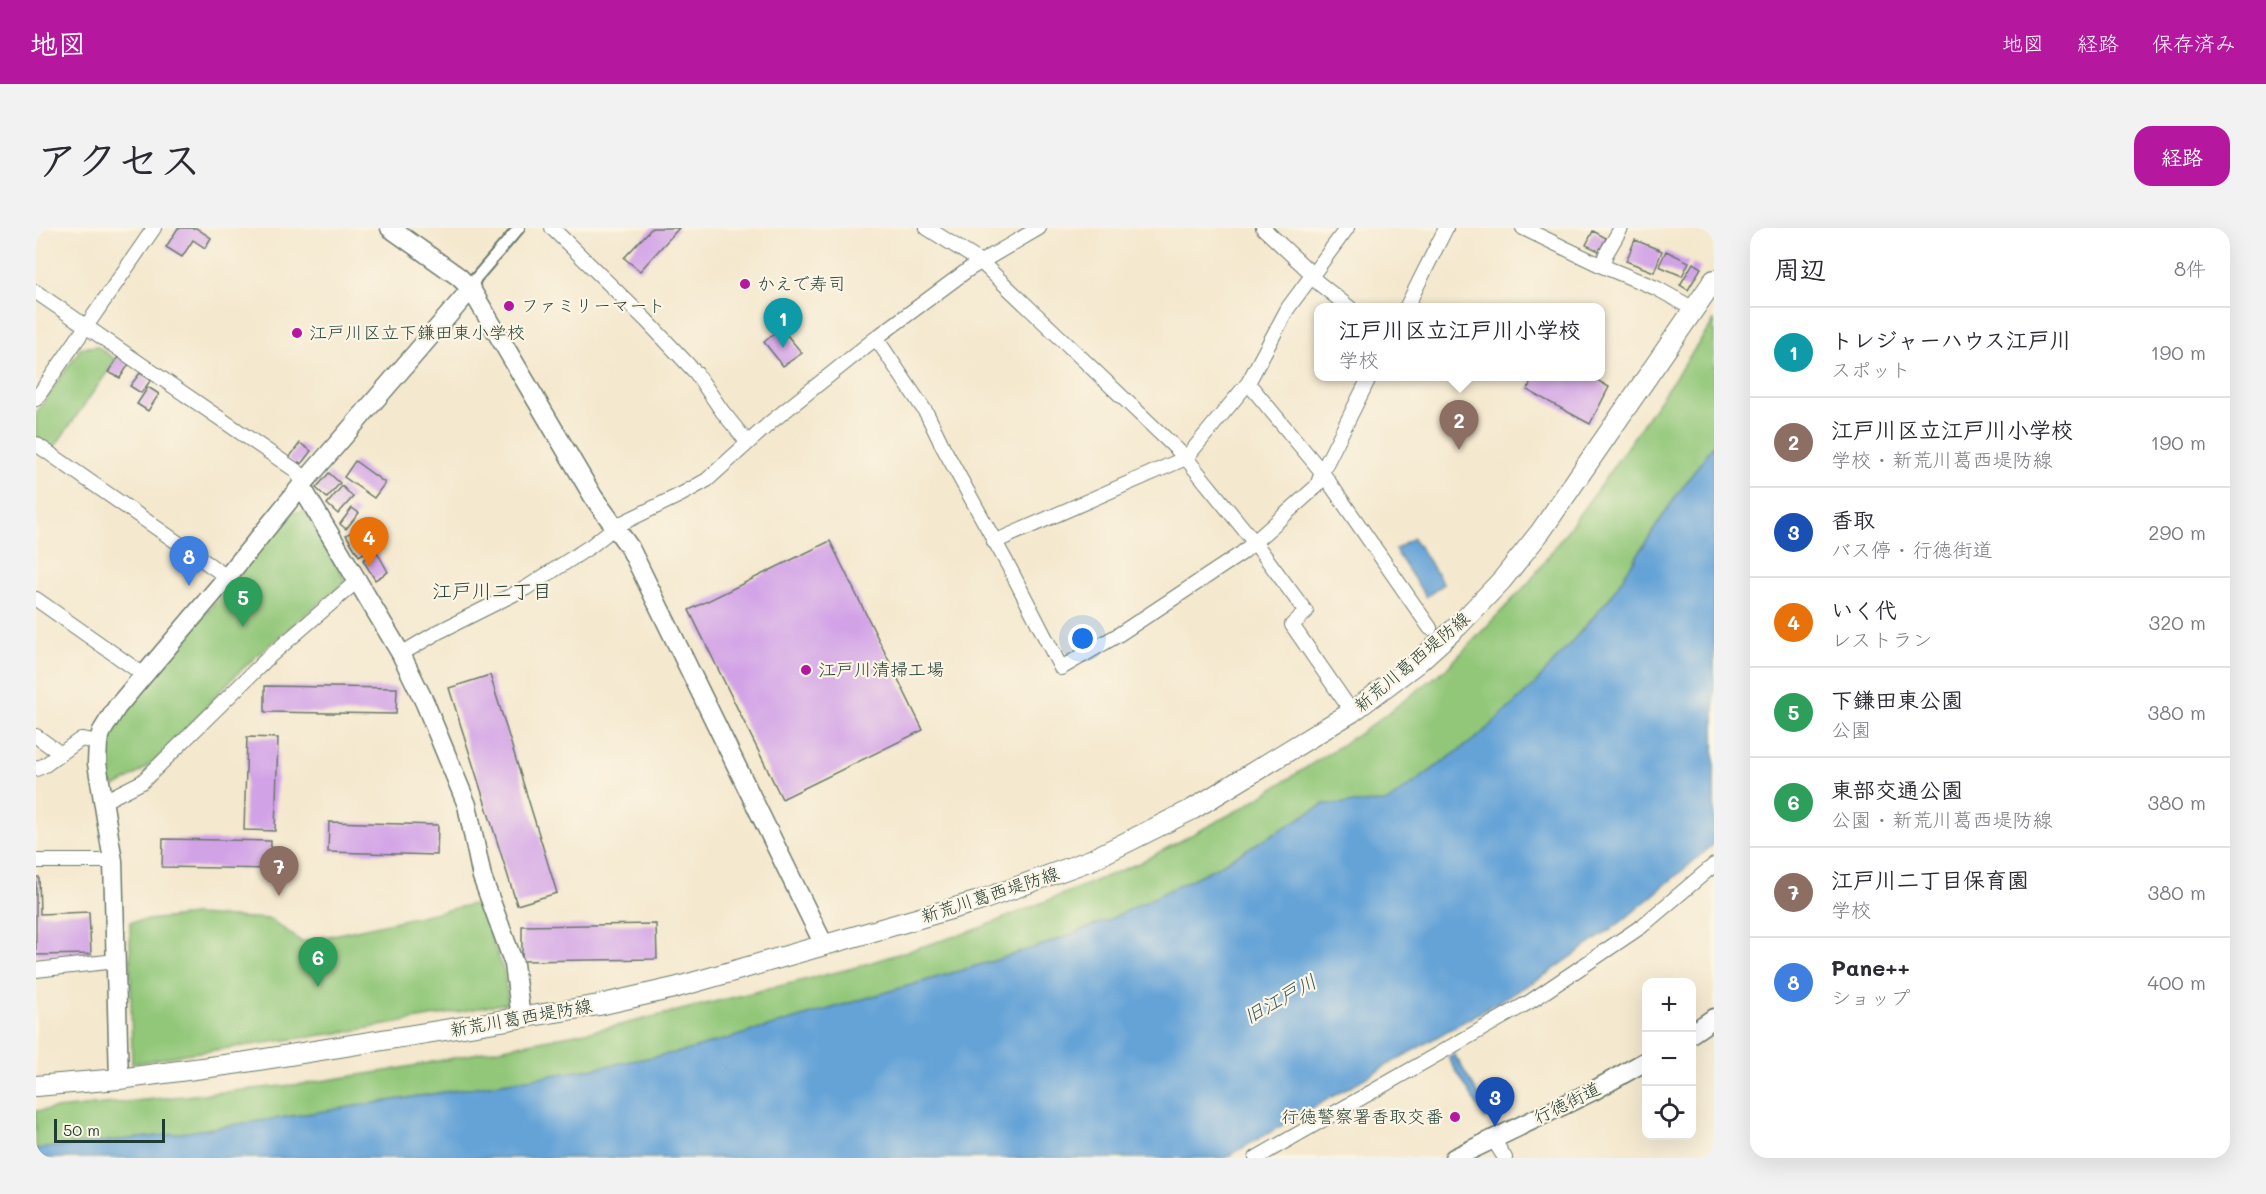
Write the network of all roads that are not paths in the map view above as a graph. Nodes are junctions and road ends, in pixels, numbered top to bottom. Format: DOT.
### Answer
graph roads {
  1 [pos="154,228"];
  2 [pos="390,228"];
  3 [pos="519,228"];
  4 [pos="552,228"];
  5 [pos="927,228"];
  6 [pos="1040,228"];
  7 [pos="1263,228"];
  8 [pos="1347,228"];
  9 [pos="1446,228"];
  10 [pos="1523,228"];
  11 [pos="1621,228"];
  12 [pos="981,262"];
  13 [pos="1602,266"];
  14 [pos="1312,274"];
  15 [pos="1714,280"];
  16 [pos="471,289"];
  17 [pos="36,292"];
  18 [pos="1344,303"];
  19 [pos="1408,303"];
  20 [pos="1694,309"];
  21 [pos="86,327"];
  22 [pos="876,338"];
  23 [pos="1368,381"];
  24 [pos="1248,383"];
  25 [pos="36,399"];
  26 [pos="747,442"];
  27 [pos="36,444"];
  28 [pos="1186,458"];
  29 [pos="1322,472"];
  30 [pos="301,486"];
  31 [pos="616,526"];
  32 [pos="994,542"];
  33 [pos="1255,543"];
  34 [pos="227,577"];
  35 [pos="357,581"];
  36 [pos="36,599"];
  37 [pos="1430,628"];
  38 [pos="400,654"];
  39 [pos="144,675"];
  40 [pos="1352,712"];
  41 [pos="36,736"];
  42 [pos="98,742"];
  43 [pos="61,754"];
  44 [pos="36,769"];
  45 [pos="104,801"];
  46 [pos="36,861"];
  47 [pos="113,861"];
  48 [pos="1714,865"];
  49 [pos="824,945"];
  50 [pos="116,961"];
  51 [pos="36,970"];
  52 [pos="521,1018"];
  53 [pos="1714,1018"];
  54 [pos="1693,1032"];
  55 [pos="1642,1064"];
  56 [pos="118,1079"];
  57 [pos="36,1086"];
  58 [pos="1492,1139"];
  59 [pos="1256,1158"];
  60 [pos="1454,1158"];
  61 [pos="1505,1158"];
  1 -- 21 [label="street"];
  2 -- 16 [label="street"];
  3 -- 16 [label="street"];
  4 -- 26 [label="street"];
  5 -- 12 [label="street"];
  6 -- 12 [label="street"];
  7 -- 14 [label="street"];
  8 -- 14 [label="street"];
  9 -- 19 [label="street"];
  10 -- 13 [label="street"];
  11 -- 13 [label="street"];
  12 -- 22 [label="street"];
  12 -- 28 [label="street"];
  13 -- 20 [label="street"];
  14 -- 18 [label="street"];
  14 -- 24 [label="street"];
  15 -- 20 [label="main road, 新荒川葛西堤防線"];
  16 -- 30 [label="street"];
  16 -- 31 [label="street"];
  17 -- 21 [label="street"];
  20 -- 40 [label="main road, 新荒川葛西堤防線"];
  21 -- 25 [label="street"];
  21 -- 30 [label="street"];
  22 -- 26 [label="street"];
  22 -- 32 [label="street"];
  23 -- 29 [label="street"];
  24 -- 28 [label="street"];
  24 -- 29 [label="street"];
  26 -- 31 [label="street"];
  27 -- 34 [label="street"];
  28 -- 32 [label="street"];
  28 -- 33 [label="street"];
  29 -- 33 [label="street"];
  29 -- 37 [label="street"];
  30 -- 34 [label="street"];
  30 -- 35 [label="street"];
  31 -- 38 [label="street"];
  31 -- 49 [label="street"];
  32 -- 33 [label="street"];
  33 -- 40 [label="street"];
  34 -- 39 [label="street"];
  35 -- 38 [label="street"];
  35 -- 45 [label="street"];
  36 -- 39 [label="street"];
  38 -- 52 [label="street"];
  39 -- 42 [label="street"];
  40 -- 49 [label="main road, 新荒川葛西堤防線"];
  41 -- 43 [label="street"];
  42 -- 43 [label="street"];
  42 -- 45 [label="street"];
  43 -- 44 [label="street"];
  45 -- 47 [label="street"];
  46 -- 47 [label="street"];
  47 -- 50 [label="street"];
  48 -- 59 [label="street"];
  49 -- 52 [label="main road, 新荒川葛西堤防線"];
  50 -- 51 [label="street"];
  50 -- 56 [label="street"];
  52 -- 56 [label="main road, 新荒川葛西堤防線"];
  53 -- 54 [label="street"];
  55 -- 58 [label="street, 行徳街道"];
  56 -- 57 [label="main road, 新荒川葛西堤防線"];
  58 -- 60 [label="street, 行徳街道"];
  58 -- 61 [label="street"];
}
